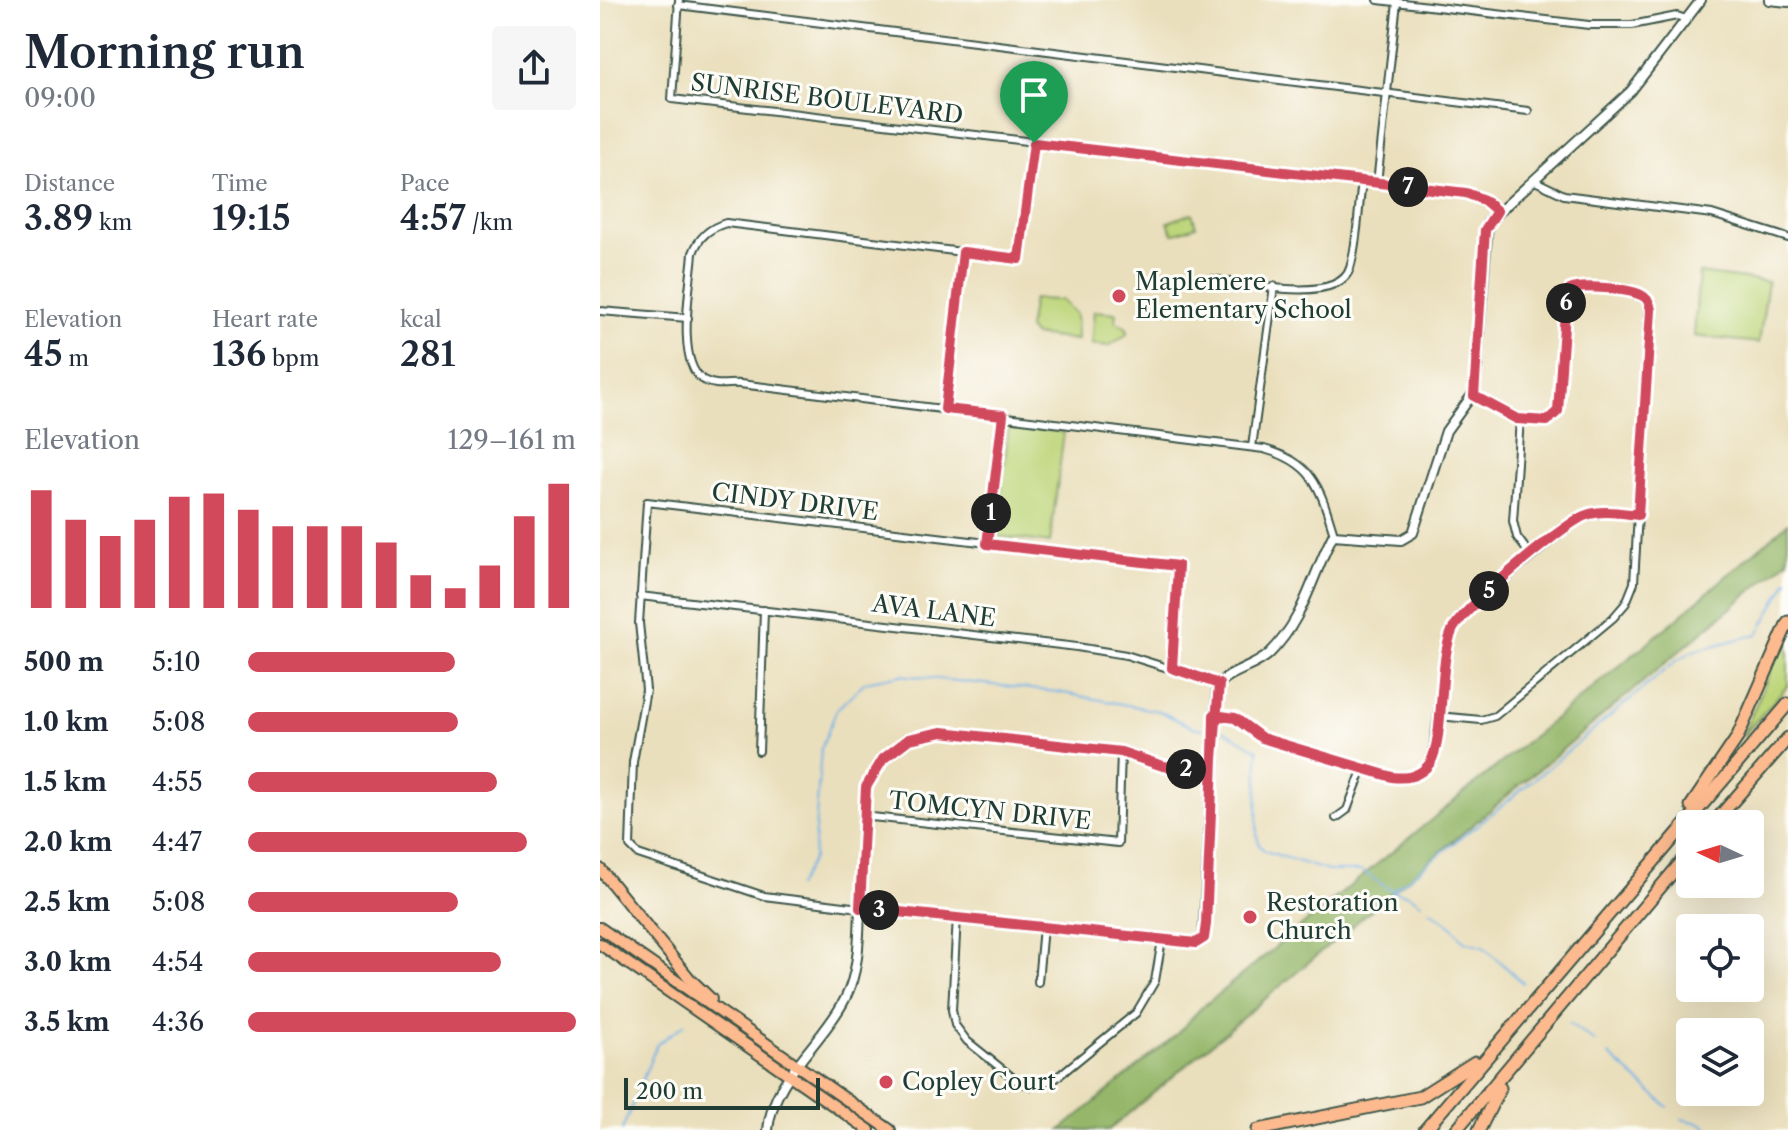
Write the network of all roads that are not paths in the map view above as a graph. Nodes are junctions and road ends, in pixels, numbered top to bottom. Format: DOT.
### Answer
graph roads {
  1 [pos="1378,0"];
  2 [pos="1701,0"];
  3 [pos="1769,0"];
  4 [pos="678,2"];
  5 [pos="1397,2"];
  6 [pos="1788,2"];
  7 [pos="1686,19"];
  8 [pos="1386,94"];
  9 [pos="1528,111"];
  10 [pos="1034,143"];
  11 [pos="1533,180"];
  12 [pos="1362,182"];
  13 [pos="1377,183"];
  14 [pos="1497,211"];
  15 [pos="1788,238"];
  16 [pos="963,252"];
  17 [pos="1212,279"];
  18 [pos="1274,286"];
  19 [pos="600,311"];
  20 [pos="688,318"];
  21 [pos="1474,396"];
  22 [pos="945,409"];
  23 [pos="1003,415"];
  24 [pos="1520,419"];
  25 [pos="1252,447"];
  26 [pos="1638,515"];
  27 [pos="1334,534"];
  28 [pos="987,544"];
  29 [pos="1531,556"];
  30 [pos="640,596"];
  31 [pos="764,610"];
  32 [pos="1788,622"];
  33 [pos="1172,668"];
  34 [pos="1219,684"];
  35 [pos="1788,704"];
  36 [pos="1214,715"];
  37 [pos="1438,716"];
  38 [pos="1788,738"];
  39 [pos="759,751"];
  40 [pos="1121,752"];
  41 [pos="1363,768"];
  42 [pos="1212,771"];
  43 [pos="1725,810"];
  44 [pos="862,816"];
  45 [pos="1336,818"];
  46 [pos="600,869"];
  47 [pos="1676,869"];
  48 [pos="1641,874"];
  49 [pos="860,908"];
  50 [pos="957,916"];
  51 [pos="1043,927"];
  52 [pos="600,928"];
  53 [pos="1162,940"];
  54 [pos="600,944"];
  55 [pos="1038,982"];
  56 [pos="729,1017"];
  57 [pos="1503,1038"];
  58 [pos="797,1065"];
  59 [pos="1512,1068"];
  60 [pos="791,1075"];
  61 [pos="768,1130"];
  62 [pos="869,1130"];
  63 [pos="890,1130"];
  64 [pos="1258,1130"];
  65 [pos="1425,1130"];
  66 [pos="1456,1130"];
  67 [pos="1479,1130"];
  1 -- 5 [label="street"];
  2 -- 7 [label="street"];
  3 -- 6 [label="street"];
  4 -- 8 [label="street"];
  4 -- 10 [label="street, SUNRISE BOULEVARD"];
  5 -- 7 [label="street"];
  5 -- 8 [label="street"];
  7 -- 11 [label="street"];
  8 -- 9 [label="street"];
  8 -- 13 [label="street"];
  10 -- 12 [label="street, SUNRISE BOULEVARD"];
  10 -- 16 [label="street"];
  11 -- 14 [label="street"];
  11 -- 15 [label="street"];
  12 -- 13 [label="street, SUNRISE BOULEVARD"];
  12 -- 18 [label="street"];
  13 -- 14 [label="street, SUNRISE BOULEVARD"];
  14 -- 21 [label="street"];
  16 -- 20 [label="street"];
  16 -- 22 [label="street"];
  17 -- 18 [label="street"];
  18 -- 25 [label="street"];
  19 -- 20 [label="street"];
  20 -- 22 [label="street"];
  21 -- 24 [label="street"];
  21 -- 27 [label="street"];
  22 -- 23 [label="street"];
  23 -- 25 [label="street"];
  23 -- 28 [label="street"];
  24 -- 26 [label="street"];
  24 -- 29 [label="street"];
  25 -- 27 [label="street"];
  26 -- 29 [label="street"];
  26 -- 37 [label="street"];
  27 -- 34 [label="street"];
  28 -- 30 [label="street, CINDY DRIVE"];
  28 -- 33 [label="street, CINDY DRIVE"];
  29 -- 37 [label="street"];
  30 -- 31 [label="street, AVA LANE"];
  30 -- 49 [label="street, CINDY DRIVE"];
  31 -- 33 [label="street, AVA LANE"];
  31 -- 39 [label="street"];
  32 -- 48 [label="highway"];
  33 -- 34 [label="street, AVA LANE"];
  34 -- 36 [label="street"];
  35 -- 48 [label="highway"];
  36 -- 41 [label="street"];
  36 -- 42 [label="street"];
  37 -- 41 [label="street"];
  38 -- 43 [label="highway"];
  40 -- 42 [label="street"];
  40 -- 44 [label="street"];
  40 -- 44 [label="street, TOMCYN DRIVE"];
  41 -- 45 [label="street"];
  42 -- 53 [label="street"];
  44 -- 49 [label="street"];
  46 -- 56 [label="main road"];
  47 -- 59 [label="highway"];
  48 -- 57 [label="highway"];
  49 -- 50 [label="street"];
  49 -- 58 [label="street"];
  50 -- 51 [label="street"];
  50 -- 53 [label="street"];
  51 -- 53 [label="street"];
  51 -- 55 [label="street"];
  52 -- 56 [label="main road"];
  54 -- 60 [label="main road"];
  56 -- 58 [label="main road"];
  57 -- 64 [label="highway"];
  57 -- 65 [label="highway"];
  58 -- 60 [label="street"];
  58 -- 63 [label="main road"];
  59 -- 66 [label="highway"];
  59 -- 67 [label="highway"];
  60 -- 61 [label="street"];
  60 -- 62 [label="main road"];
}
